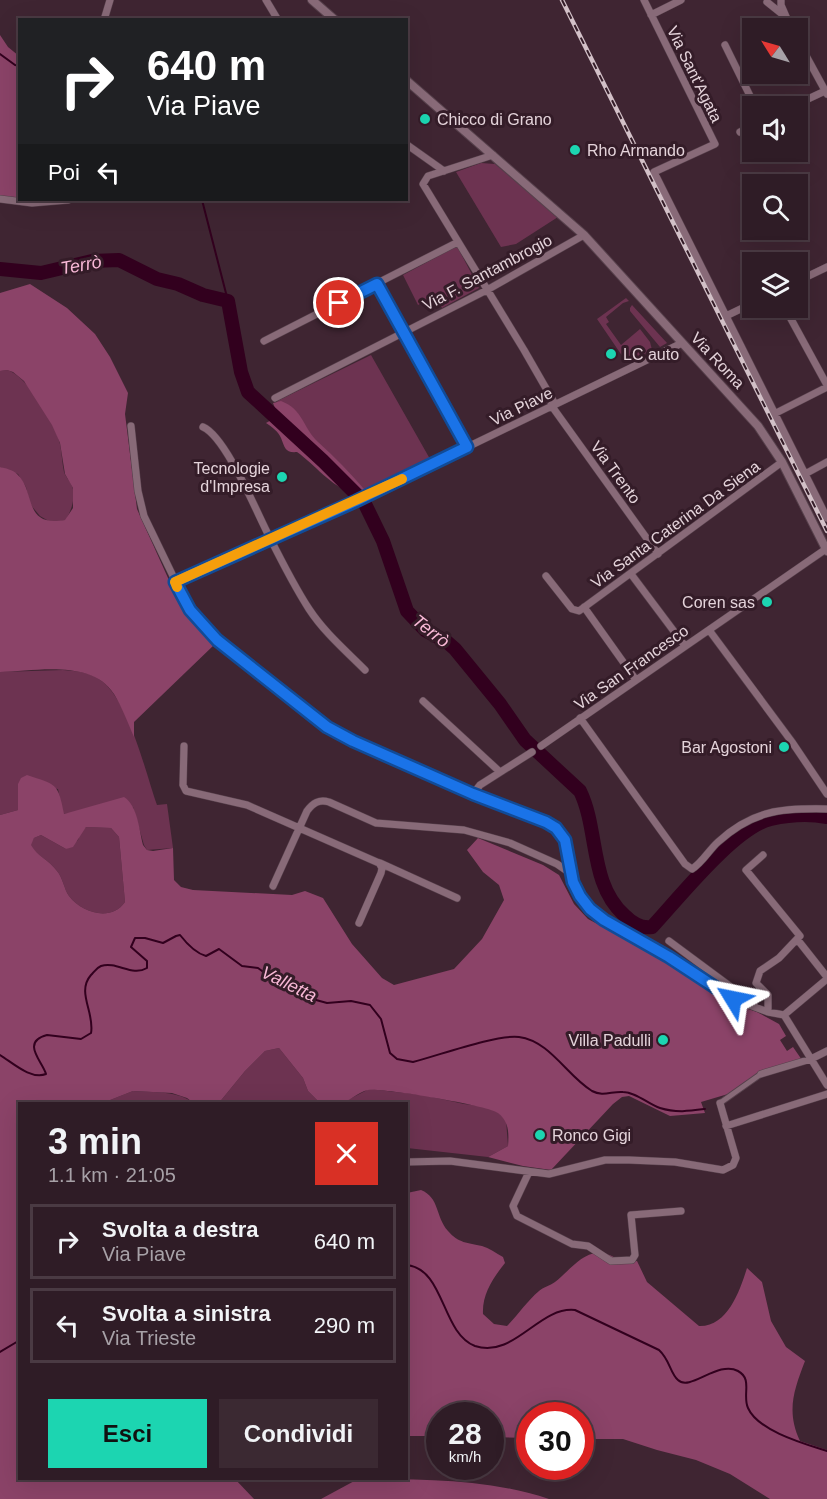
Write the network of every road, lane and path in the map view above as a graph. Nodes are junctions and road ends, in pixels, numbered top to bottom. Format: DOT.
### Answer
graph roads {
  1 [pos="110,0"];
  2 [pos="266,0"];
  3 [pos="313,0"];
  4 [pos="644,0"];
  5 [pos="681,0"];
  6 [pos="781,0"];
  7 [pos="768,1"];
  8 [pos="651,15"];
  9 [pos="105,18"];
  10 [pos="277,18"];
  11 [pos="333,18"];
  12 [pos="786,18"];
  13 [pos="725,45"];
  14 [pos="808,60"];
  15 [pos="408,82"];
  16 [pos="826,93"];
  17 [pos="750,96"];
  18 [pos="808,100"];
  19 [pos="408,145"];
  20 [pos="493,155"];
  21 [pos="444,171"];
  22 [pos="0,199"];
  23 [pos="55,201"];
  24 [pos="584,235"];
  25 [pos="458,242"];
  26 [pos="827,268"];
  27 [pos="808,277"];
  28 [pos="377,284"];
  29 [pos="487,290"];
  30 [pos="742,308"];
  31 [pos="726,316"];
  32 [pos="790,318"];
  33 [pos="403,332"];
  34 [pos="264,341"];
  35 [pos="682,343"];
  36 [pos="827,386"];
  37 [pos="275,398"];
  38 [pos="553,405"];
  39 [pos="776,413"];
  40 [pos="131,426"];
  41 [pos="203,427"];
  42 [pos="467,447"];
  43 [pos="782,462"];
  44 [pos="827,462"];
  45 [pos="805,474"];
  46 [pos="827,518"];
  47 [pos="270,538"];
  48 [pos="826,550"];
  49 [pos="658,554"];
  50 [pos="631,574"];
  51 [pos="546,576"];
  52 [pos="175,582"];
  53 [pos="584,607"];
  54 [pos="709,630"];
  55 [pos="685,646"];
  56 [pos="365,670"];
  57 [pos="636,680"];
  58 [pos="423,701"];
  59 [pos="580,718"];
  60 [pos="184,746"];
  61 [pos="541,746"];
  62 [pos="532,752"];
  63 [pos="500,772"];
  64 [pos="473,794"];
  65 [pos="827,794"];
  66 [pos="827,809"];
  67 [pos="298,828"];
  68 [pos="763,855"];
  69 [pos="379,863"];
  70 [pos="570,873"];
  71 [pos="273,886"];
  72 [pos="457,898"];
  73 [pos="359,923"];
  74 [pos="797,939"];
  75 [pos="669,941"];
  76 [pos="827,978"];
  77 [pos="756,1006"];
  78 [pos="768,1011"];
  79 [pos="784,1015"];
  80 [pos="827,1051"];
  81 [pos="811,1059"];
  82 [pos="761,1074"];
  83 [pos="827,1085"];
  84 [pos="827,1094"];
  85 [pos="720,1102"];
  86 [pos="726,1126"];
  87 [pos="408,1162"];
  88 [pos="529,1172"];
  89 [pos="681,1211"];
  1 -- 9 [label="street"];
  2 -- 10 [label="street"];
  3 -- 11 [label="street"];
  4 -- 8 [label="street, Via Sant'Agata"];
  5 -- 8 [label="street, Via Sant'Agata"];
  6 -- 12 [label="street"];
  7 -- 12 [label="street"];
  8 -- 31 [label="street, Via Sant'Agata"];
  13 -- 17 [label="street"];
  14 -- 16 [label="street"];
  15 -- 20 [label="street, Via Roma"];
  16 -- 18 [label="street"];
  19 -- 21 [label="street"];
  20 -- 21 [label="street"];
  20 -- 24 [label="street, Via Roma"];
  21 -- 25 [label="street, Via Trento"];
  22 -- 23 [label="street"];
  24 -- 29 [label="street, Via F. Santambrogio"];
  24 -- 35 [label="street, Via Roma"];
  25 -- 28 [label="street"];
  25 -- 29 [label="street, Via Trento"];
  26 -- 27 [label="street"];
  28 -- 33 [label="street"];
  28 -- 34 [label="street"];
  29 -- 33 [label="street, Via F. Santambrogio"];
  29 -- 38 [label="street, Via Trento"];
  30 -- 31 [label="street"];
  31 -- 39 [label="street"];
  32 -- 36 [label="street"];
  33 -- 37 [label="street, Via F. Santambrogio"];
  33 -- 42 [label="street"];
  35 -- 38 [label="street, Via Piave"];
  35 -- 43 [label="street, Via Roma"];
  36 -- 39 [label="street"];
  38 -- 42 [label="street, Via Piave"];
  38 -- 49 [label="street, Via Trento"];
  39 -- 45 [label="street"];
  40 -- 52 [label="street"];
  41 -- 47 [label="street"];
  42 -- 47 [label="street, Via Piave"];
  43 -- 48 [label="street, Via Roma"];
  43 -- 49 [label="street, Via Santa Caterina Da Siena"];
  44 -- 45 [label="street"];
  45 -- 46 [label="street"];
  47 -- 52 [label="street, Via Piave"];
  47 -- 56 [label="street"];
  48 -- 54 [label="street, Via San Francesco"];
  49 -- 50 [label="street, Via Santa Caterina Da Siena"];
  50 -- 53 [label="street, Via Santa Caterina Da Siena"];
  50 -- 55 [label="street"];
  51 -- 53 [label="street"];
  52 -- 64 [label="street"];
  53 -- 57 [label="street"];
  54 -- 55 [label="street, Via San Francesco"];
  54 -- 65 [label="street"];
  55 -- 57 [label="street, Via San Francesco"];
  57 -- 59 [label="street, Via San Francesco"];
  58 -- 63 [label="street"];
  59 -- 61 [label="street, Via San Francesco"];
  59 -- 66 [label="street"];
  60 -- 67 [label="street"];
  62 -- 63 [label="street"];
  63 -- 64 [label="street"];
  64 -- 70 [label="street"];
  67 -- 69 [label="street"];
  67 -- 70 [label="street"];
  67 -- 71 [label="street"];
  68 -- 74 [label="street"];
  69 -- 72 [label="street"];
  69 -- 73 [label="street"];
  70 -- 77 [label="street"];
  74 -- 76 [label="street"];
  74 -- 78 [label="street"];
  75 -- 77 [label="street"];
  76 -- 79 [label="street"];
  77 -- 78 [label="street"];
  78 -- 79 [label="street"];
  79 -- 81 [label="street"];
  80 -- 81 [label="street"];
  81 -- 82 [label="street"];
  81 -- 83 [label="street"];
  82 -- 85 [label="street"];
  84 -- 86 [label="street"];
  85 -- 86 [label="street"];
  86 -- 88 [label="street"];
  87 -- 88 [label="street"];
  88 -- 89 [label="street"];
}
